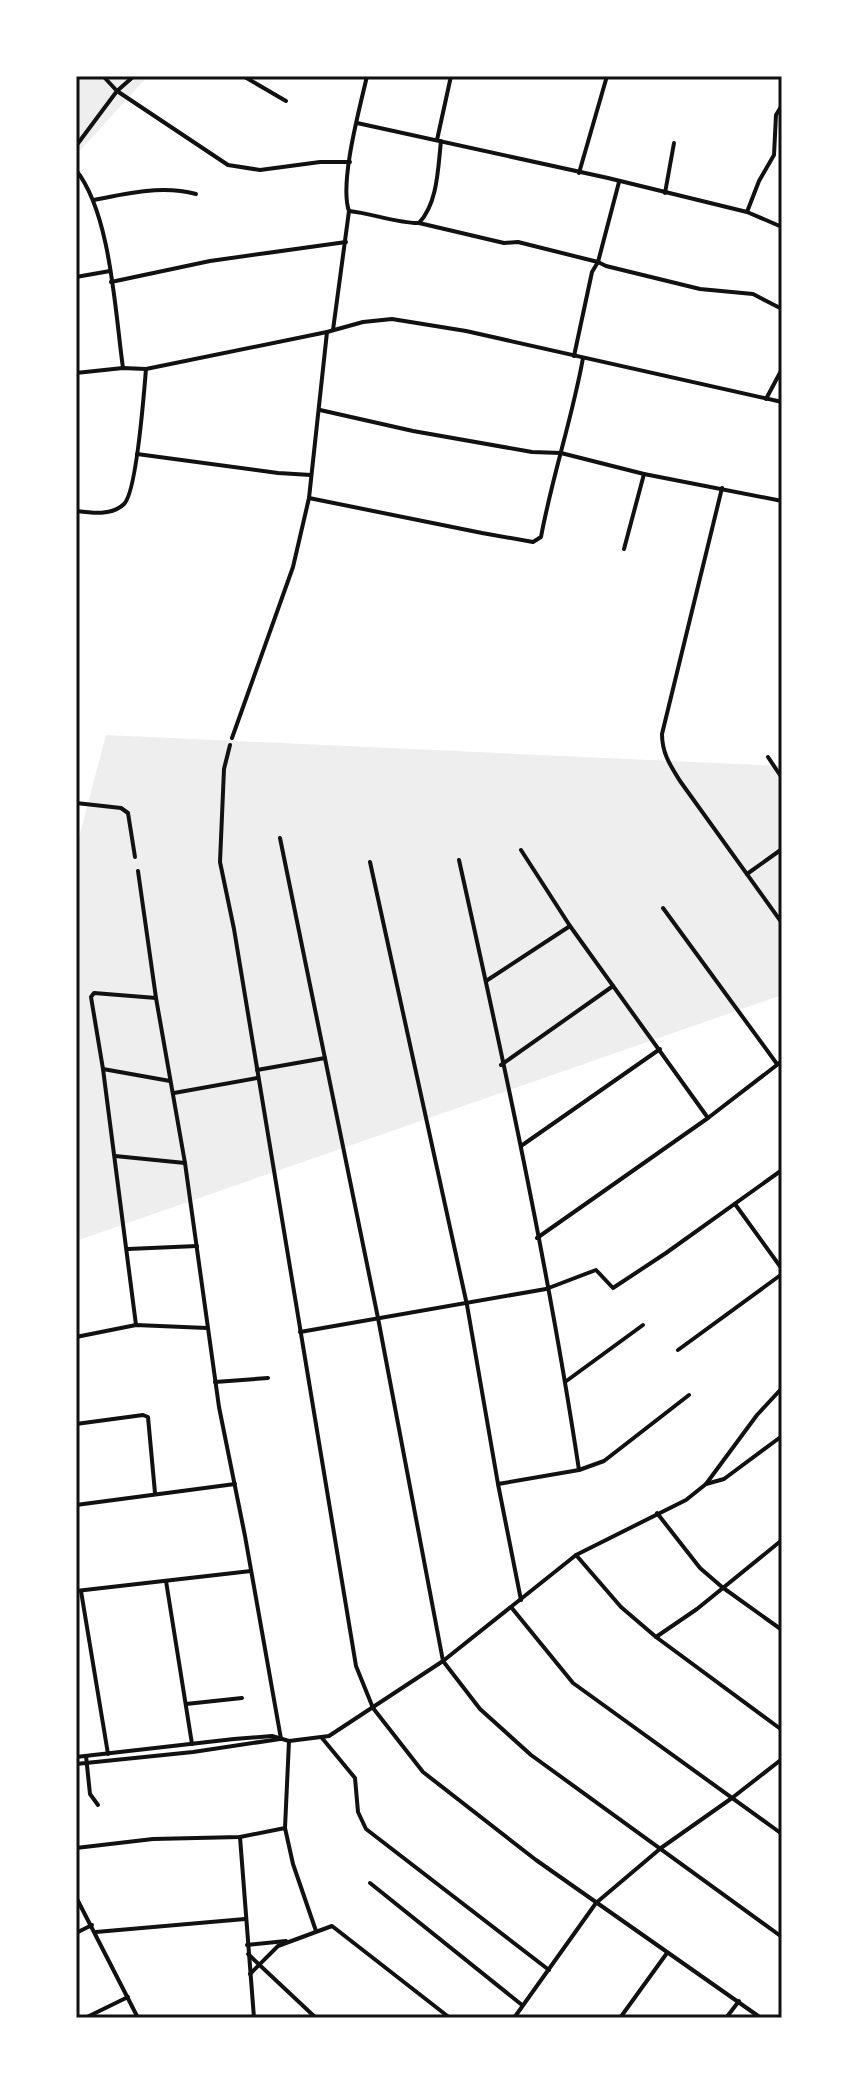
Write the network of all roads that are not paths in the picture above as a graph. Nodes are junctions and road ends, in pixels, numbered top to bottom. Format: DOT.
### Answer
graph roads {
  1 [pos="103,76"];
  2 [pos="134,76"];
  3 [pos="243,76"];
  4 [pos="367,76"];
  5 [pos="451,76"];
  6 [pos="607,76"];
  7 [pos="117,91"];
  8 [pos="286,101"];
  9 [pos="782,105"];
  10 [pos="357,123"];
  11 [pos="439,140"];
  12 [pos="674,143"];
  13 [pos="76,146"];
  14 [pos="350,162"];
  15 [pos="76,170"];
  16 [pos="579,173"];
  17 [pos="83,178"];
  18 [pos="76,180"];
  19 [pos="619,182"];
  20 [pos="665,193"];
  21 [pos="196,194"];
  22 [pos="94,200"];
  23 [pos="349,211"];
  24 [pos="747,212"];
  25 [pos="419,223"];
  26 [pos="782,227"];
  27 [pos="346,242"];
  28 [pos="598,262"];
  29 [pos="110,271"];
  30 [pos="76,277"];
  31 [pos="111,282"];
  32 [pos="782,309"];
  33 [pos="330,331"];
  34 [pos="574,356"];
  35 [pos="583,358"];
  36 [pos="123,368"];
  37 [pos="146,369"];
  38 [pos="782,369"];
  39 [pos="76,373"];
  40 [pos="766,399"];
  41 [pos="782,402"];
  42 [pos="320,410"];
  43 [pos="561,453"];
  44 [pos="137,454"];
  45 [pos="644,474"];
  46 [pos="311,475"];
  47 [pos="722,488"];
  48 [pos="309,498"];
  49 [pos="782,501"];
  50 [pos="76,511"];
  51 [pos="624,549"];
  52 [pos="232,738"];
  53 [pos="230,745"];
  54 [pos="768,757"];
  55 [pos="782,778"];
  56 [pos="76,803"];
  57 [pos="280,838"];
  58 [pos="782,849"];
  59 [pos="521,850"];
  60 [pos="135,857"];
  61 [pos="459,860"];
  62 [pos="370,862"];
  63 [pos="138,871"];
  64 [pos="747,874"];
  65 [pos="663,908"];
  66 [pos="782,923"];
  67 [pos="570,926"];
  68 [pos="486,981"];
  69 [pos="613,986"];
  70 [pos="156,998"];
  71 [pos="660,1049"];
  72 [pos="325,1058"];
  73 [pos="780,1063"];
  74 [pos="501,1065"];
  75 [pos="103,1069"];
  76 [pos="257,1070"];
  77 [pos="257,1078"];
  78 [pos="170,1081"];
  79 [pos="174,1093"];
  80 [pos="708,1118"];
  81 [pos="520,1146"];
  82 [pos="115,1156"];
  83 [pos="185,1163"];
  84 [pos="782,1170"];
  85 [pos="735,1204"];
  86 [pos="537,1238"];
  87 [pos="197,1246"];
  88 [pos="128,1249"];
  89 [pos="782,1271"];
  90 [pos="546,1289"];
  91 [pos="467,1305"];
  92 [pos="378,1318"];
  93 [pos="136,1325"];
  94 [pos="643,1325"];
  95 [pos="207,1328"];
  96 [pos="300,1332"];
  97 [pos="76,1337"];
  98 [pos="678,1350"];
  99 [pos="268,1378"];
  100 [pos="215,1382"];
  101 [pos="565,1382"];
  102 [pos="782,1388"];
  103 [pos="689,1395"];
  104 [pos="76,1424"];
  105 [pos="782,1436"];
  106 [pos="579,1470"];
  107 [pos="235,1484"];
  108 [pos="498,1484"];
  109 [pos="706,1484"];
  110 [pos="155,1494"];
  111 [pos="76,1505"];
  112 [pos="657,1513"];
  113 [pos="782,1540"];
  114 [pos="576,1555"];
  115 [pos="251,1571"];
  116 [pos="166,1581"];
  117 [pos="722,1587"];
  118 [pos="79,1591"];
  119 [pos="521,1600"];
  120 [pos="511,1607"];
  121 [pos="782,1630"];
  122 [pos="656,1637"];
  123 [pos="443,1661"];
  124 [pos="242,1698"];
  125 [pos="186,1704"];
  126 [pos="373,1708"];
  127 [pos="782,1730"];
  128 [pos="322,1738"];
  129 [pos="281,1739"];
  130 [pos="289,1741"];
  131 [pos="192,1744"];
  132 [pos="108,1754"];
  133 [pos="86,1756"];
  134 [pos="76,1757"];
  135 [pos="782,1759"];
  136 [pos="87,1763"];
  137 [pos="76,1764"];
  138 [pos="732,1798"];
  139 [pos="98,1805"];
  140 [pos="285,1828"];
  141 [pos="782,1834"];
  142 [pos="240,1837"];
  143 [pos="76,1848"];
  144 [pos="661,1848"];
  145 [pos="370,1883"];
  146 [pos="76,1897"];
  147 [pos="596,1903"];
  148 [pos="245,1919"];
  149 [pos="92,1925"];
  150 [pos="316,1931"];
  151 [pos="96,1932"];
  152 [pos="76,1933"];
  153 [pos="782,1937"];
  154 [pos="288,1941"];
  155 [pos="247,1945"];
  156 [pos="247,1953"];
  157 [pos="667,1953"];
  158 [pos="260,1965"];
  159 [pos="549,1970"];
  160 [pos="250,1974"];
  161 [pos="128,1997"];
  162 [pos="739,2001"];
  163 [pos="522,2005"];
  164 [pos="85,2018"];
  165 [pos="138,2018"];
  166 [pos="254,2018"];
  167 [pos="316,2018"];
  168 [pos="450,2018"];
  169 [pos="514,2018"];
  170 [pos="620,2018"];
  171 [pos="726,2018"];
  172 [pos="761,2018"];
  1 -- 7 [label="street"];
  2 -- 7 [label="street"];
  3 -- 8 [label="street"];
  4 -- 10 [label="street"];
  5 -- 11 [label="street"];
  6 -- 16 [label="street"];
  7 -- 13 [label="street"];
  7 -- 14 [label="street"];
  9 -- 24 [label="street"];
  10 -- 11 [label="street"];
  10 -- 14 [label="street"];
  11 -- 16 [label="street"];
  11 -- 25 [label="street"];
  12 -- 20 [label="street"];
  14 -- 23 [label="street"];
  15 -- 17 [label="street"];
  16 -- 19 [label="street"];
  17 -- 18 [label="street"];
  17 -- 22 [label="street"];
  19 -- 20 [label="street"];
  19 -- 28 [label="street"];
  20 -- 24 [label="street"];
  21 -- 22 [label="street"];
  22 -- 29 [label="street"];
  23 -- 25 [label="street"];
  23 -- 27 [label="street"];
  24 -- 26 [label="street"];
  25 -- 28 [label="street"];
  27 -- 31 [label="street"];
  27 -- 33 [label="street"];
  28 -- 32 [label="street"];
  28 -- 34 [label="street"];
  29 -- 30 [label="street"];
  29 -- 31 [label="street"];
  31 -- 36 [label="street"];
  33 -- 34 [label="street"];
  33 -- 37 [label="street"];
  33 -- 42 [label="street"];
  34 -- 35 [label="street"];
  35 -- 40 [label="street"];
  35 -- 43 [label="street"];
  36 -- 37 [label="street"];
  36 -- 39 [label="street"];
  37 -- 44 [label="street"];
  38 -- 40 [label="street"];
  40 -- 41 [label="street"];
  42 -- 43 [label="street"];
  42 -- 46 [label="street"];
  43 -- 45 [label="street"];
  43 -- 48 [label="street"];
  44 -- 46 [label="street"];
  44 -- 50 [label="street"];
  45 -- 47 [label="street"];
  45 -- 51 [label="street"];
  46 -- 48 [label="street"];
  47 -- 49 [label="street"];
  47 -- 64 [label="street"];
  48 -- 52 [label="street"];
  53 -- 76 [label="street"];
  54 -- 55 [label="street"];
  56 -- 60 [label="street"];
  57 -- 72 [label="street"];
  58 -- 64 [label="street"];
  59 -- 67 [label="street"];
  61 -- 68 [label="street"];
  62 -- 91 [label="street"];
  63 -- 70 [label="street"];
  64 -- 66 [label="street"];
  65 -- 73 [label="street"];
  67 -- 68 [label="street"];
  67 -- 69 [label="street"];
  68 -- 74 [label="street"];
  69 -- 71 [label="street"];
  69 -- 74 [label="street"];
  70 -- 75 [label="street"];
  70 -- 78 [label="street"];
  71 -- 80 [label="street"];
  71 -- 81 [label="street"];
  72 -- 76 [label="street"];
  72 -- 92 [label="street"];
  73 -- 80 [label="street"];
  74 -- 81 [label="street"];
  75 -- 78 [label="street"];
  75 -- 82 [label="street"];
  76 -- 77 [label="street"];
  77 -- 79 [label="street"];
  77 -- 96 [label="street"];
  78 -- 79 [label="street"];
  79 -- 83 [label="street"];
  80 -- 86 [label="street"];
  81 -- 86 [label="street"];
  82 -- 83 [label="street"];
  82 -- 88 [label="street"];
  83 -- 87 [label="street"];
  84 -- 85 [label="street"];
  85 -- 89 [label="street"];
  85 -- 90 [label="street"];
  86 -- 90 [label="street"];
  87 -- 88 [label="street"];
  87 -- 95 [label="street"];
  88 -- 93 [label="street"];
  89 -- 98 [label="street"];
  90 -- 91 [label="street"];
  90 -- 101 [label="street"];
  91 -- 92 [label="street"];
  91 -- 108 [label="street"];
  92 -- 96 [label="street"];
  92 -- 123 [label="street"];
  93 -- 95 [label="street"];
  93 -- 97 [label="street"];
  94 -- 101 [label="street"];
  95 -- 100 [label="street"];
  96 -- 126 [label="street"];
  99 -- 100 [label="street"];
  100 -- 107 [label="street"];
  101 -- 106 [label="street"];
  102 -- 109 [label="street"];
  103 -- 106 [label="street"];
  104 -- 110 [label="street"];
  105 -- 109 [label="street"];
  106 -- 108 [label="street"];
  107 -- 110 [label="street"];
  107 -- 115 [label="street"];
  108 -- 119 [label="street"];
  109 -- 112 [label="street"];
  110 -- 111 [label="street"];
  112 -- 114 [label="street"];
  112 -- 117 [label="street"];
  113 -- 117 [label="street"];
  114 -- 119 [label="street"];
  114 -- 122 [label="street"];
  115 -- 116 [label="street"];
  115 -- 129 [label="street"];
  116 -- 118 [label="street"];
  116 -- 125 [label="street"];
  117 -- 121 [label="street"];
  117 -- 122 [label="street"];
  118 -- 132 [label="street"];
  119 -- 120 [label="street"];
  120 -- 123 [label="street"];
  120 -- 138 [label="street"];
  122 -- 127 [label="street"];
  123 -- 126 [label="street"];
  123 -- 144 [label="street"];
  124 -- 125 [label="street"];
  125 -- 131 [label="street"];
  126 -- 128 [label="street"];
  126 -- 147 [label="street"];
  128 -- 130 [label="street"];
  128 -- 159 [label="street"];
  129 -- 130 [label="street"];
  129 -- 131 [label="street"];
  129 -- 136 [label="street"];
  130 -- 140 [label="street"];
  131 -- 132 [label="street"];
  132 -- 133 [label="street"];
  133 -- 134 [label="street"];
  133 -- 136 [label="street"];
  135 -- 138 [label="street"];
  136 -- 137 [label="street"];
  136 -- 139 [label="street"];
  138 -- 141 [label="street"];
  138 -- 144 [label="street"];
  140 -- 142 [label="street"];
  140 -- 150 [label="street"];
  142 -- 143 [label="street"];
  142 -- 148 [label="street"];
  144 -- 147 [label="street"];
  144 -- 153 [label="street"];
  145 -- 163 [label="street"];
  146 -- 149 [label="street"];
  147 -- 157 [label="street"];
  147 -- 159 [label="street"];
  148 -- 151 [label="street"];
  148 -- 155 [label="street"];
  149 -- 151 [label="street"];
  149 -- 152 [label="street"];
  150 -- 154 [label="street"];
  150 -- 168 [label="street"];
  151 -- 161 [label="street"];
  154 -- 155 [label="street"];
  154 -- 158 [label="street"];
  155 -- 156 [label="street"];
  156 -- 158 [label="street"];
  156 -- 160 [label="street"];
  157 -- 162 [label="street"];
  157 -- 170 [label="street"];
  158 -- 160 [label="street"];
  158 -- 167 [label="street"];
  159 -- 163 [label="street"];
  160 -- 166 [label="street"];
  161 -- 164 [label="street"];
  161 -- 165 [label="street"];
  162 -- 171 [label="street"];
  162 -- 172 [label="street"];
  163 -- 169 [label="street"];
}
